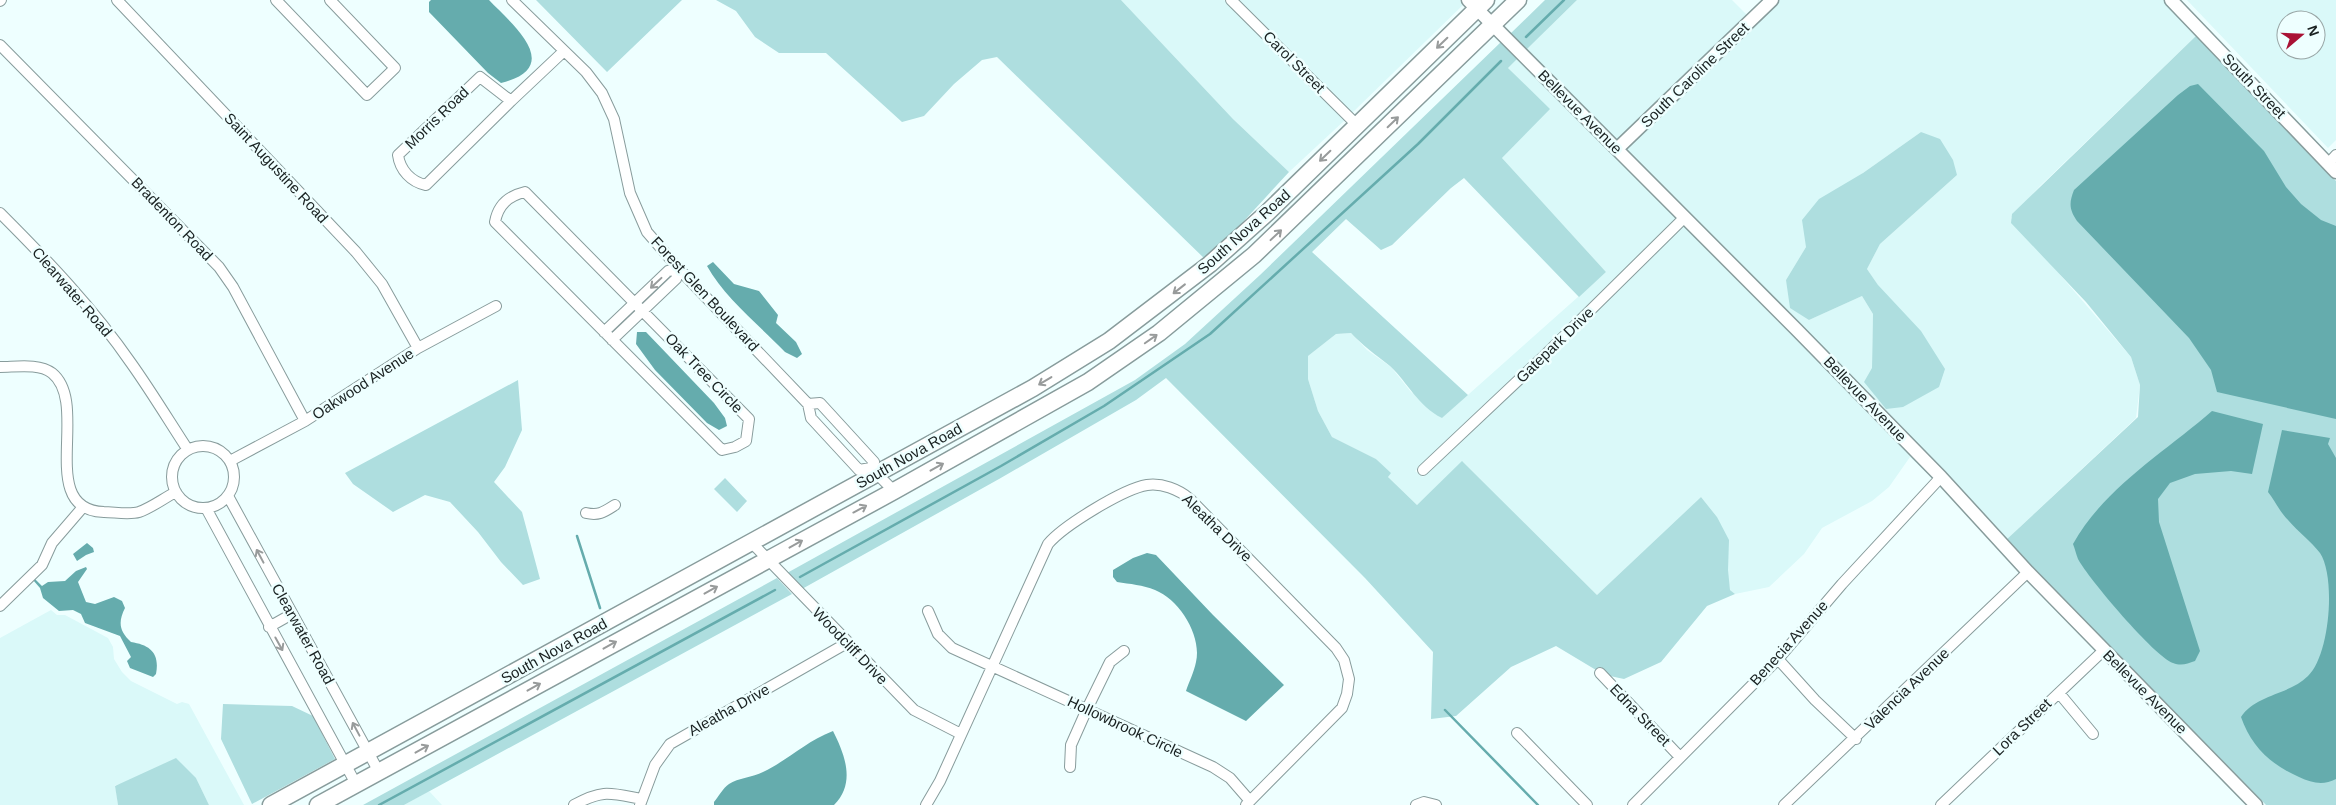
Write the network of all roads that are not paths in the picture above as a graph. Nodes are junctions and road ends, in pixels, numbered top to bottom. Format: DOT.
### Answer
graph roads {
  1 [pos="117,0"];
  2 [pos="276,0"];
  3 [pos="330,0"];
  4 [pos="512,0"];
  5 [pos="1231,0"];
  6 [pos="1518,0"];
  7 [pos="1772,0"];
  8 [pos="2171,0"];
  9 [pos="1477,3"];
  10 [pos="1492,25"];
  11 [pos="0,45"];
  12 [pos="564,51"];
  13 [pos="512,101"];
  14 [pos="1357,125"];
  15 [pos="1617,149"];
  16 [pos="2333,164"];
  17 [pos="0,213"];
  18 [pos="1685,217"];
  19 [pos="678,269"];
  20 [pos="639,305"];
  21 [pos="496,306"];
  22 [pos="608,336"];
  23 [pos="1109,341"];
  24 [pos="418,348"];
  25 [pos="1122,359"];
  26 [pos="0,367"];
  27 [pos="808,404"];
  28 [pos="305,421"];
  29 [pos="188,450"];
  30 [pos="230,461"];
  31 [pos="1422,470"];
  32 [pos="874,471"];
  33 [pos="1942,477"];
  34 [pos="894,491"];
  35 [pos="176,492"];
  36 [pos="228,496"];
  37 [pos="615,505"];
  38 [pos="83,507"];
  39 [pos="206,508"];
  40 [pos="586,513"];
  41 [pos="751,542"];
  42 [pos="766,560"];
  43 [pos="2028,572"];
  44 [pos="0,606"];
  45 [pos="928,611"];
  46 [pos="292,614"];
  47 [pos="269,627"];
  48 [pos="848,643"];
  49 [pos="2104,650"];
  50 [pos="1124,651"];
  51 [pos="562,659"];
  52 [pos="1778,659"];
  53 [pos="991,667"];
  54 [pos="1600,673"];
  55 [pos="2058,693"];
  56 [pos="1087,709"];
  57 [pos="1517,733"];
  58 [pos="961,734"];
  59 [pos="2093,734"];
  60 [pos="1856,738"];
  61 [pos="368,752"];
  62 [pos="1680,757"];
  63 [pos="345,764"];
  64 [pos="1070,767"];
  65 [pos="379,772"];
  66 [pos="356,784"];
  67 [pos="641,802"];
  68 [pos="1248,803"];
  69 [pos="1418,804"];
  70 [pos="271,805"];
  71 [pos="318,805"];
  72 [pos="574,805"];
  73 [pos="926,805"];
  74 [pos="1436,805"];
  75 [pos="1587,805"];
  76 [pos="1633,805"];
  77 [pos="1784,805"];
  78 [pos="1941,805"];
  79 [pos="2256,805"];
  1 -- 24 [label="street, Saint Augustine Road"];
  2 -- 3 [label="street"];
  4 -- 12 [label="street, Forest Glen Boulevard"];
  5 -- 14 [label="street, Carol Street"];
  6 -- 10 [label="main road, South Nova Road"];
  7 -- 15 [label="street, South Caroline Street"];
  8 -- 16 [label="street, South Street"];
  9 -- 10 [label="street, Bellevue Avenue"];
  9 -- 14 [label="main road, South Nova Road, one-way"];
  10 -- 15 [label="street, Bellevue Avenue"];
  25 -- 10 [label="main road, South Nova Road, one-way"];
  11 -- 28 [label="street, Bradenton Road"];
  12 -- 13 [label="street, Morris Road"];
  12 -- 19 [label="street, Forest Glen Boulevard"];
  13 -- 13 [label="street, Morris Road"];
  14 -- 23 [label="main road, South Nova Road, one-way"];
  15 -- 18 [label="street, Bellevue Avenue"];
  17 -- 29 [label="street, Clearwater Road"];
  18 -- 31 [label="street, Gatepark Drive"];
  18 -- 33 [label="street, Bellevue Avenue"];
  19 -- 20 [label="street"];
  19 -- 27 [label="street, Forest Glen Boulevard"];
  20 -- 22 [label="street"];
  20 -- 22 [label="street, Oak Tree Circle"];
  20 -- 22 [label="street, Oak Tree Circle"];
  21 -- 24 [label="street, Oakwood Avenue"];
  23 -- 25 [label="street"];
  23 -- 32 [label="main road, South Nova Road, one-way"];
  24 -- 28 [label="street, Oakwood Avenue"];
  34 -- 25 [label="main road, South Nova Road, one-way"];
  26 -- 38 [label="street"];
  27 -- 32 [label="street, Forest Glen Boulevard"];
  27 -- 32 [label="street, Forest Glen Boulevard"];
  28 -- 30 [label="street, Oakwood Avenue"];
  29 -- 30 [label="street"];
  29 -- 35 [label="street"];
  30 -- 36 [label="street"];
  32 -- 34 [label="street"];
  32 -- 41 [label="main road, South Nova Road"];
  33 -- 43 [label="street, Bellevue Avenue"];
  33 -- 52 [label="street, Benecia Avenue"];
  42 -- 34 [label="main road, South Nova Road, one-way"];
  35 -- 38 [label="street"];
  35 -- 39 [label="street"];
  36 -- 39 [label="street"];
  46 -- 36 [label="street, Clearwater Road, one-way"];
  37 -- 40 [label="street"];
  38 -- 44 [label="street"];
  39 -- 47 [label="street, Clearwater Road"];
  41 -- 42 [label="street, Woodcliff Drive"];
  41 -- 51 [label="main road, South Nova Road"];
  42 -- 48 [label="street, Woodcliff Drive"];
  51 -- 42 [label="main road, South Nova Road, one-way"];
  43 -- 49 [label="street, Bellevue Avenue"];
  43 -- 60 [label="street, Valencia Avenue"];
  45 -- 53 [label="street, Hollowbrook Circle"];
  46 -- 47 [label="street"];
  61 -- 46 [label="street, Clearwater Road, one-way"];
  47 -- 63 [label="street, Clearwater Road, one-way"];
  48 -- 58 [label="street, Woodcliff Drive"];
  48 -- 67 [label="street, Aleatha Drive"];
  49 -- 55 [label="street, Lora Street"];
  49 -- 79 [label="street, Bellevue Avenue"];
  50 -- 56 [label="street"];
  51 -- 61 [label="main road, South Nova Road"];
  65 -- 51 [label="main road, South Nova Road, one-way"];
  52 -- 60 [label="street"];
  52 -- 62 [label="street, Benecia Avenue"];
  53 -- 56 [label="street, Hollowbrook Circle"];
  53 -- 58 [label="street, Aleatha Drive"];
  53 -- 68 [label="street, Aleatha Drive"];
  54 -- 62 [label="street, Edna Street"];
  55 -- 59 [label="street"];
  55 -- 78 [label="street, Lora Street"];
  56 -- 64 [label="street"];
  56 -- 68 [label="street, Hollowbrook Circle"];
  57 -- 75 [label="street"];
  58 -- 73 [label="street, Aleatha Drive"];
  60 -- 77 [label="street, Valencia Avenue"];
  61 -- 63 [label="main road, South Nova Road"];
  61 -- 65 [label="street, Clearwater Road"];
  62 -- 76 [label="street, Benecia Avenue"];
  63 -- 66 [label="street, Clearwater Road"];
  63 -- 70 [label="main road, South Nova Road"];
  65 -- 66 [label="main road, South Nova Road"];
  66 -- 71 [label="main road, South Nova Road"];
  67 -- 72 [label="street"];
  69 -- 74 [label="street"];
}
